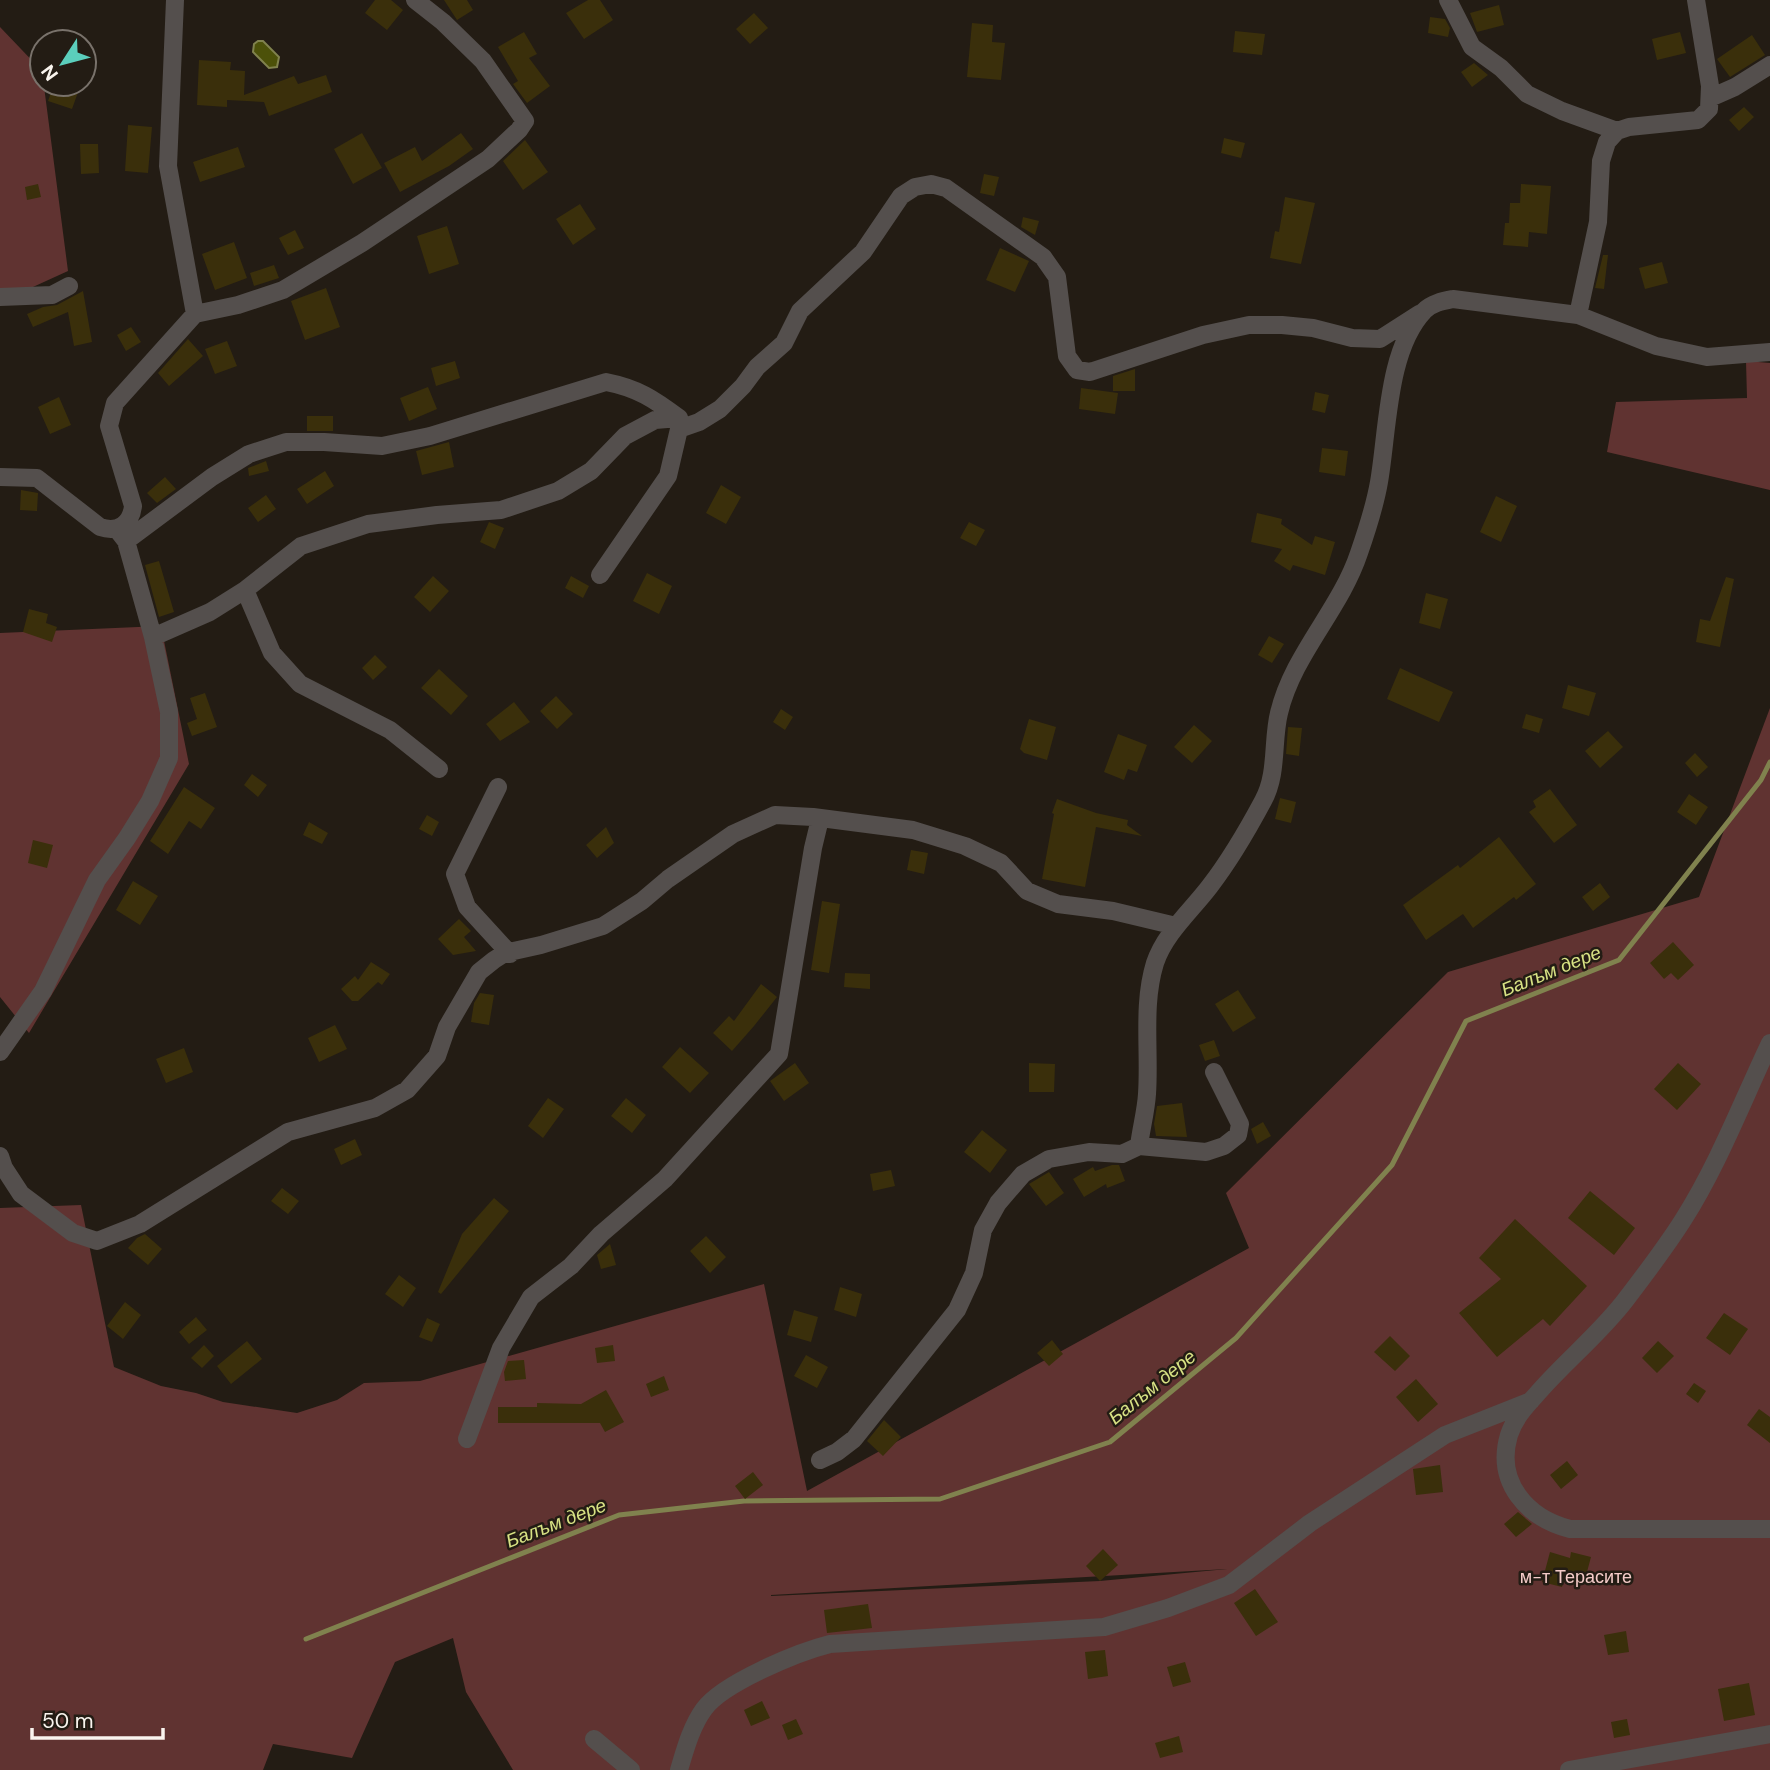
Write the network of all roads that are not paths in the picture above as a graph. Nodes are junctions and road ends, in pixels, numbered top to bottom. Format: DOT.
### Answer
graph roads {
  1 [pos="175,0"];
  2 [pos="415,0"];
  3 [pos="1696,0"];
  4 [pos="1453,2"];
  5 [pos="1770,65"];
  6 [pos="1710,98"];
  7 [pos="1617,131"];
  8 [pos="69,286"];
  9 [pos="0,297"];
  10 [pos="1425,310"];
  11 [pos="195,314"];
  12 [pos="1578,316"];
  13 [pos="1770,352"];
  14 [pos="679,423"];
  15 [pos="0,477"];
  16 [pos="122,535"];
  17 [pos="600,575"];
  18 [pos="245,590"];
  19 [pos="153,637"];
  20 [pos="439,769"];
  21 [pos="498,787"];
  22 [pos="820,819"];
  23 [pos="1176,926"];
  24 [pos="510,954"];
  25 [pos="1770,1043"];
  26 [pos="0,1052"];
  27 [pos="1214,1072"];
  28 [pos="1139,1146"];
  29 [pos="0,1156"];
  30 [pos="1531,1401"];
  31 [pos="467,1439"];
  32 [pos="820,1460"];
  33 [pos="1770,1529"];
  34 [pos="1770,1734"];
  35 [pos="594,1739"];
  36 [pos="631,1770"];
  37 [pos="679,1770"];
  38 [pos="1569,1770"];
  1 -- 11 [label="street"];
  2 -- 11 [label="street"];
  3 -- 6 [label="street"];
  4 -- 7 [label="street"];
  5 -- 6 [label="street"];
  6 -- 7 [label="street"];
  7 -- 12 [label="street"];
  8 -- 9 [label="street"];
  10 -- 12 [label="street"];
  10 -- 14 [label="street"];
  10 -- 23 [label="street"];
  11 -- 16 [label="street"];
  12 -- 13 [label="street"];
  14 -- 16 [label="street"];
  14 -- 17 [label="street"];
  14 -- 18 [label="street"];
  15 -- 16 [label="street"];
  16 -- 19 [label="street"];
  18 -- 19 [label="street"];
  18 -- 20 [label="street"];
  19 -- 26 [label="street"];
  21 -- 24 [label="street"];
  22 -- 23 [label="street"];
  22 -- 24 [label="street"];
  22 -- 31 [label="street"];
  23 -- 28 [label="street"];
  24 -- 29 [label="street"];
  25 -- 30 [label="street"];
  27 -- 28 [label="street"];
  28 -- 32 [label="street"];
  30 -- 33 [label="street"];
  30 -- 37 [label="street"];
  34 -- 38 [label="street"];
  35 -- 36 [label="street"];
}
